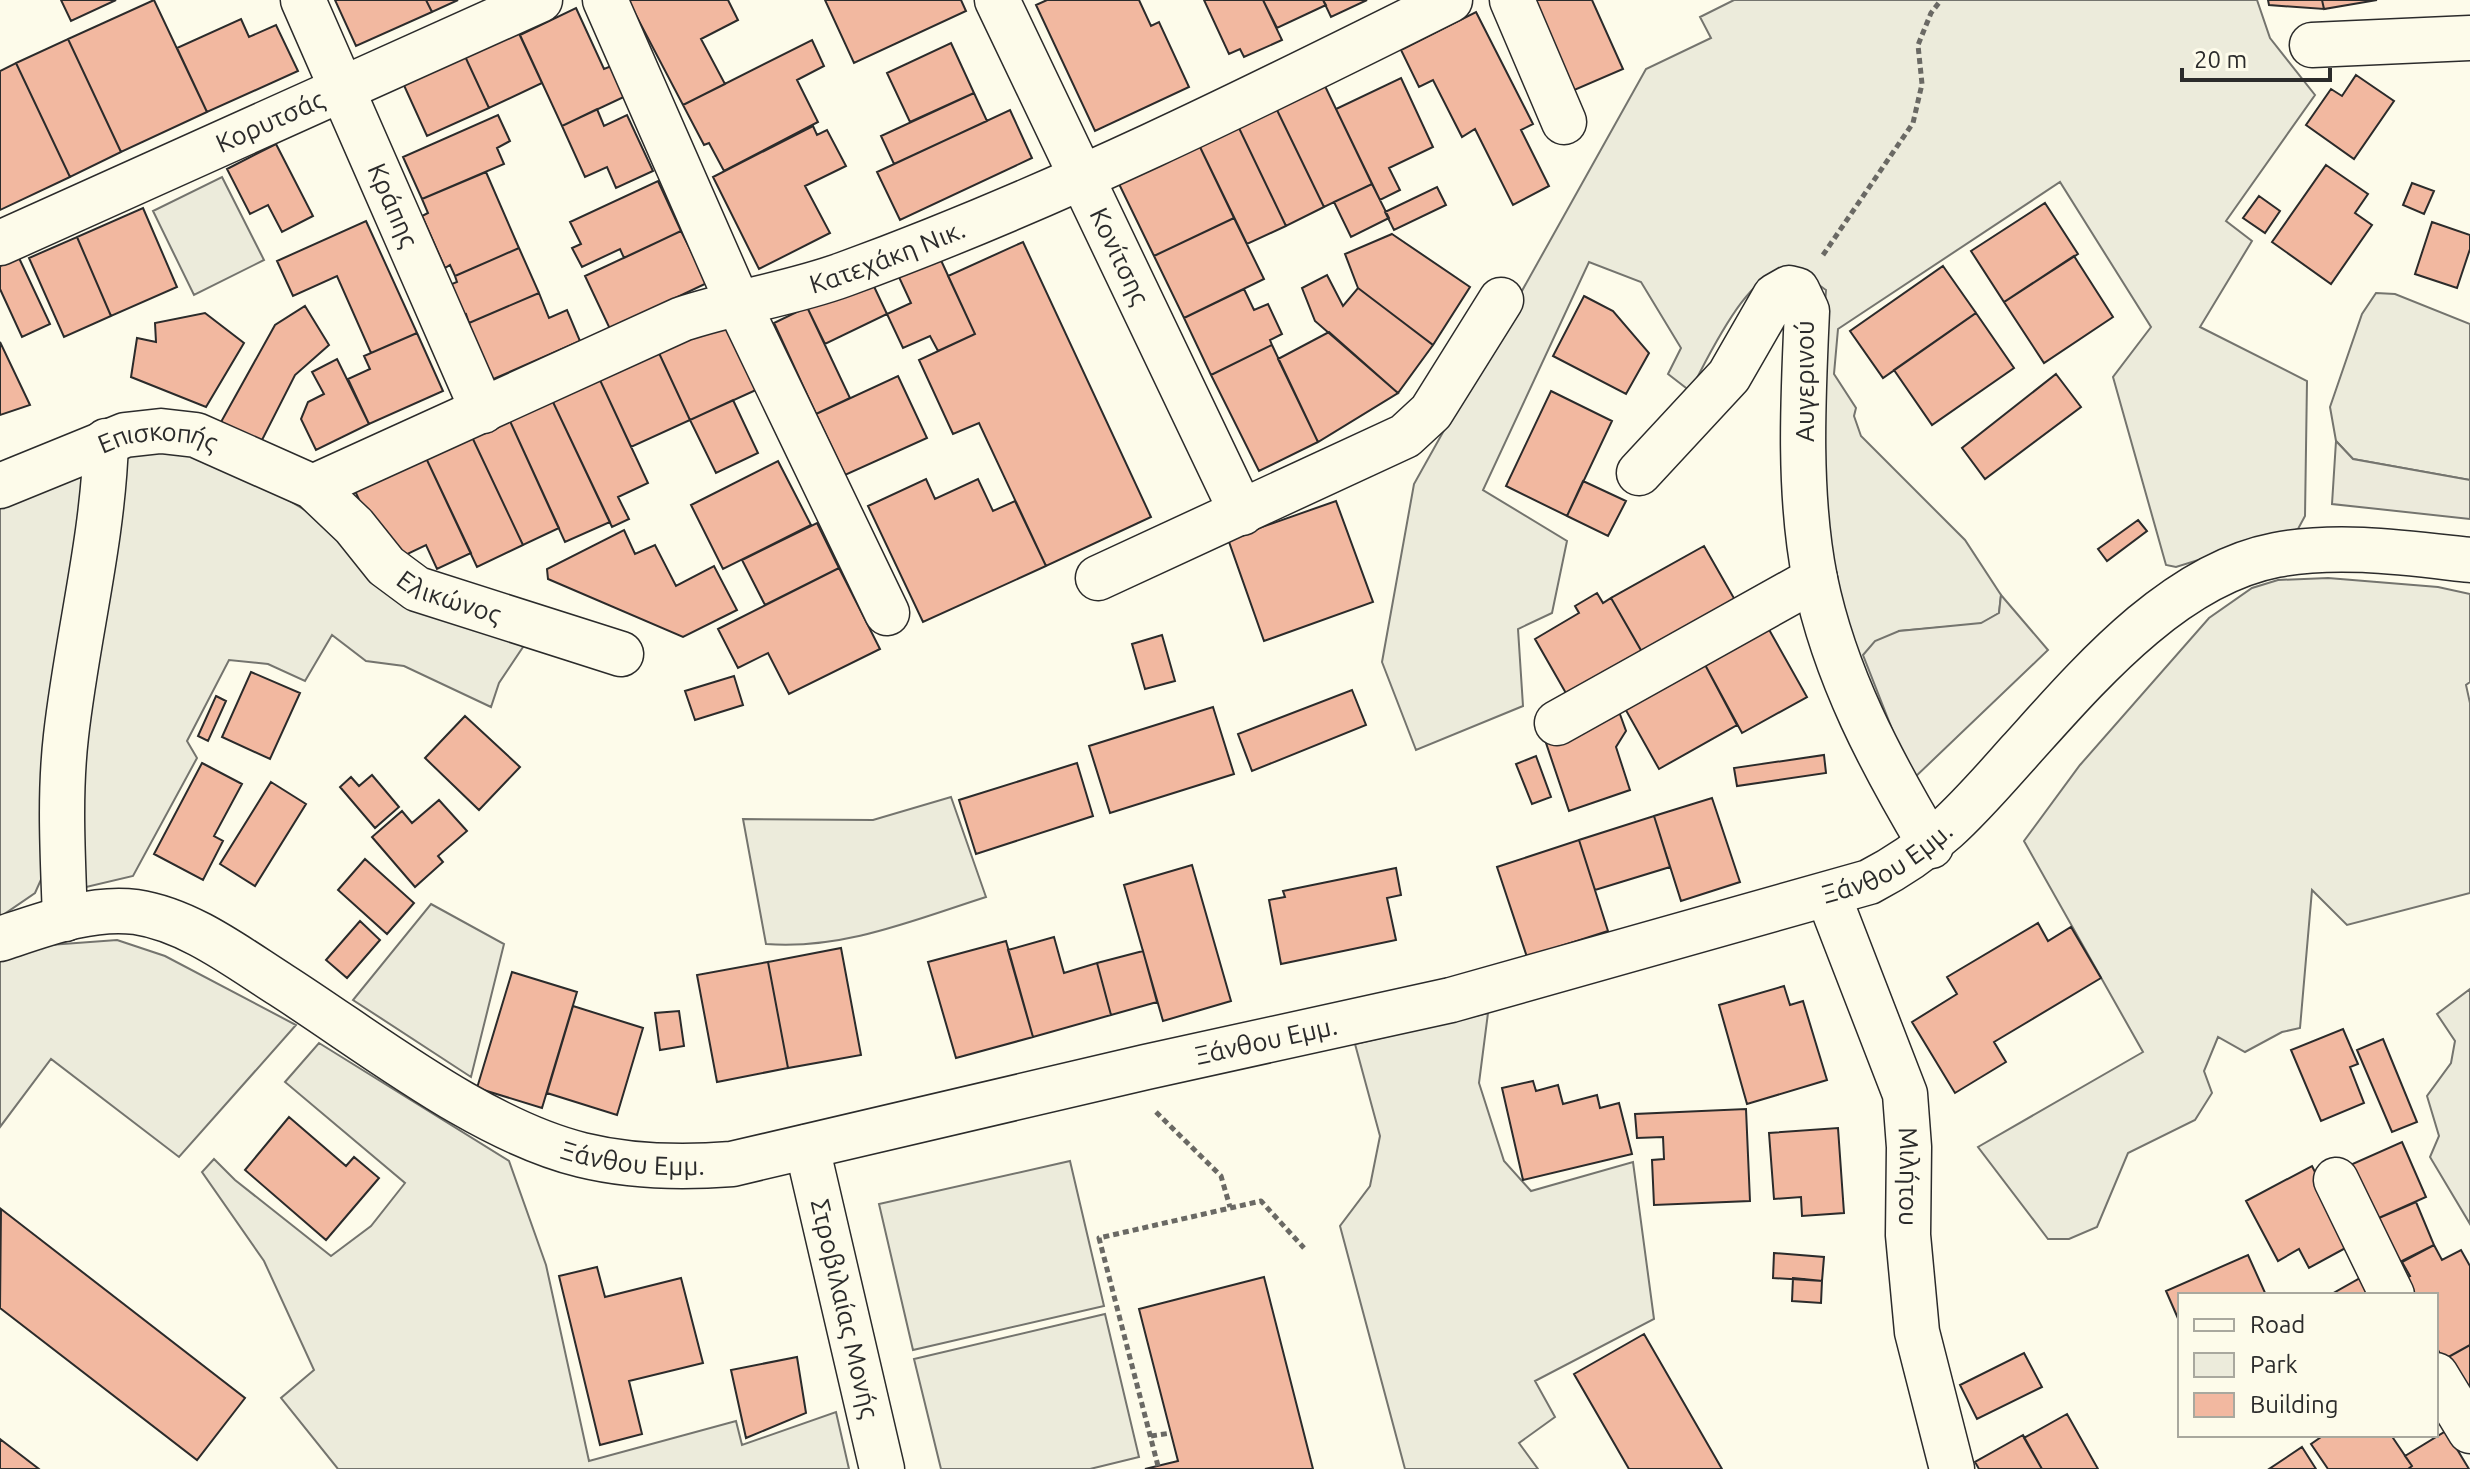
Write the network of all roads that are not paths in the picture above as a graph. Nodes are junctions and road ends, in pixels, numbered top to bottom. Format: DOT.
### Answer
graph roads {
  1 [pos="303,0"];
  2 [pos="540,0"];
  3 [pos="605,0"];
  4 [pos="997,0"];
  5 [pos="1450,0"];
  6 [pos="1512,0"];
  7 [pos="2470,38"];
  8 [pos="2312,45"];
  9 [pos="342,88"];
  10 [pos="1564,122"];
  11 [pos="1082,178"];
  12 [pos="0,243"];
  13 [pos="1501,300"];
  14 [pos="738,303"];
  15 [pos="483,411"];
  16 [pos="106,441"];
  17 [pos="1639,473"];
  18 [pos="0,486"];
  19 [pos="313,487"];
  20 [pos="1242,513"];
  21 [pos="2470,560"];
  22 [pos="1098,578"];
  23 [pos="1815,579"];
  24 [pos="887,613"];
  25 [pos="621,654"];
  26 [pos="1557,723"];
  27 [pos="1931,846"];
  28 [pos="1828,895"];
  29 [pos="65,919"];
  30 [pos="0,939"];
  31 [pos="807,1147"];
  32 [pos="2336,1180"];
  33 [pos="2391,1293"];
  34 [pos="2438,1378"];
  35 [pos="2470,1431"];
  36 [pos="882,1469"];
  37 [pos="1952,1469"];
  1 -- 9 [label="street, Κράπης"];
  2 -- 9 [label="street, Κορυτσάς"];
  3 -- 14 [label="street"];
  4 -- 11 [label="street, Κονίτσης"];
  5 -- 11 [label="street, Κατεχάκη Νικ."];
  6 -- 10 [label="street"];
  7 -- 8 [label="street"];
  9 -- 12 [label="street, Κορυτσάς"];
  9 -- 15 [label="street, Κράπης"];
  11 -- 14 [label="street, Κατεχάκη Νικ."];
  11 -- 20 [label="street, Κονίτσης"];
  13 -- 20 [label="street"];
  14 -- 15 [label="street, Κατεχάκη Νικ."];
  14 -- 24 [label="street"];
  15 -- 19 [label="street, Κατεχάκη Νικ."];
  16 -- 18 [label="street, Επισκοπής"];
  16 -- 19 [label="street, Επισκοπής"];
  16 -- 29 [label="street"];
  17 -- 23 [label="street, Αυγερινού"];
  19 -- 25 [label="street, Ελικώνος"];
  20 -- 22 [label="street"];
  21 -- 27 [label="street, Ξάνθου Εμμ."];
  23 -- 26 [label="street"];
  23 -- 27 [label="street, Αυγερινού"];
  27 -- 28 [label="street, Ξάνθου Εμμ."];
  28 -- 31 [label="street, Ξάνθου Εμμ."];
  28 -- 37 [label="street, Μιλήτου"];
  29 -- 30 [label="street, Ξάνθου Εμμ."];
  29 -- 31 [label="street, Ξάνθου Εμμ."];
  31 -- 36 [label="street, Στροβιλαίας Μονής"];
  32 -- 33 [label="street"];
  34 -- 35 [label="street"];
}
